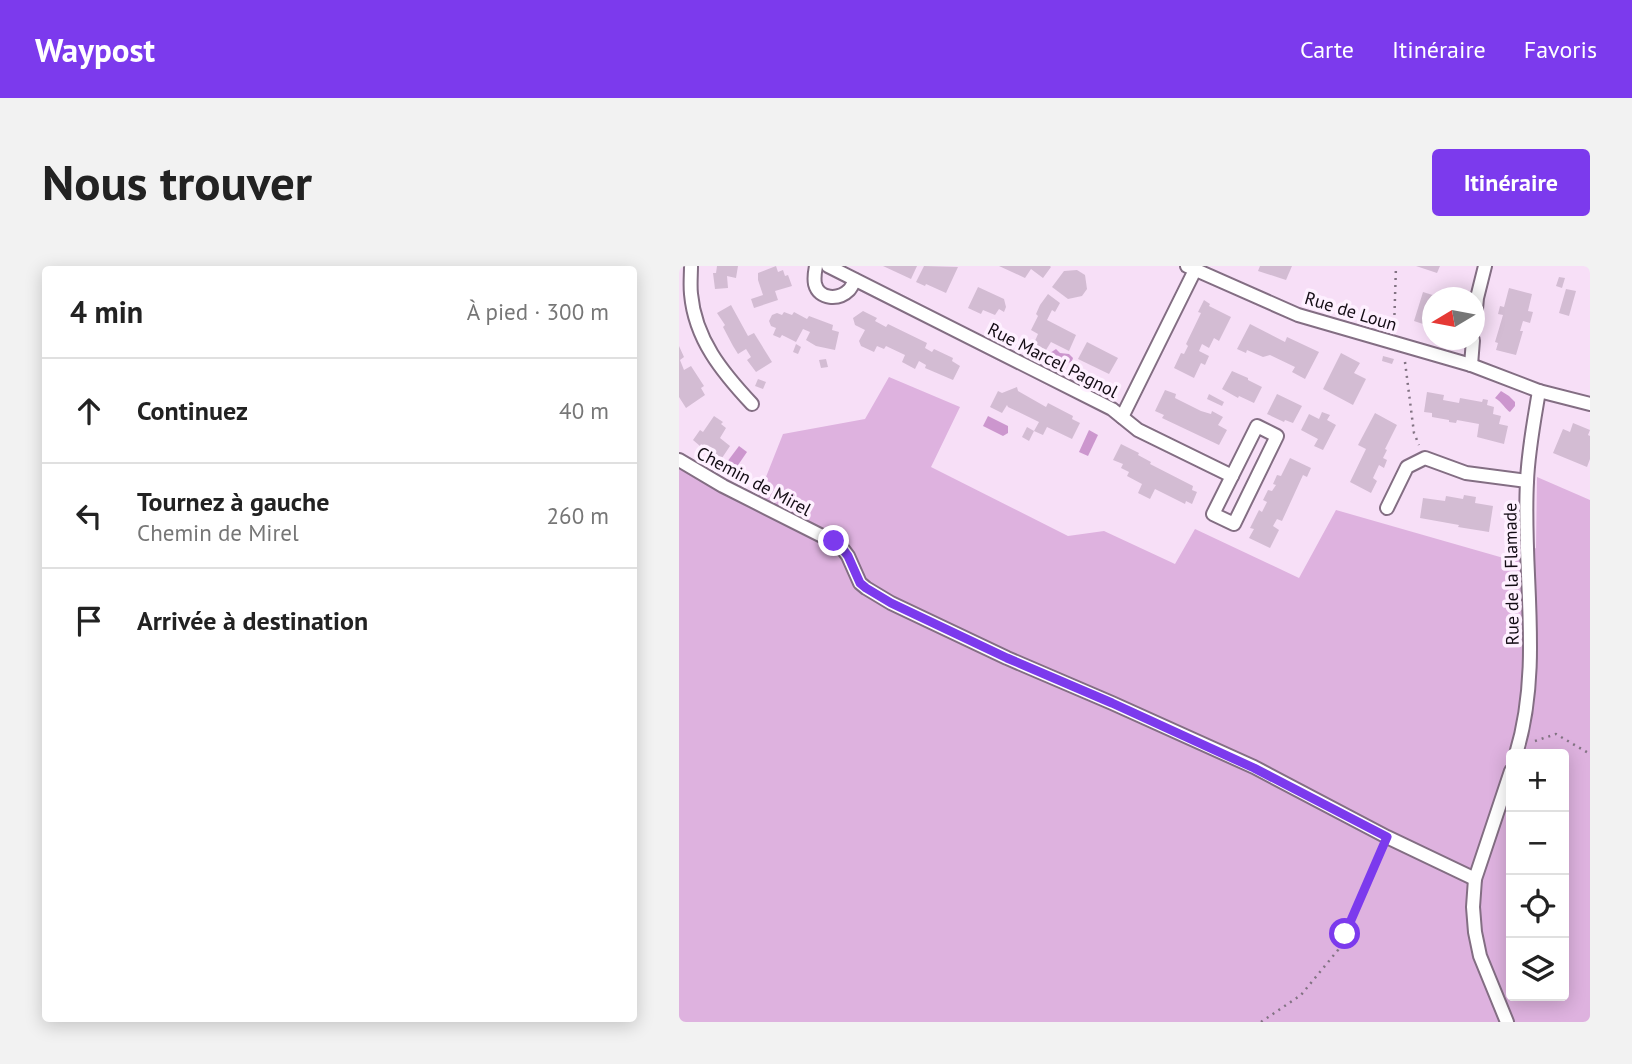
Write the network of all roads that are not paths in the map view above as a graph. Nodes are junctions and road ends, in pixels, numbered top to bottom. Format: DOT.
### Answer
graph roads {
  1 [pos="691,266"];
  2 [pos="816,266"];
  3 [pos="828,266"];
  4 [pos="1485,266"];
  5 [pos="1191,268"];
  6 [pos="855,280"];
  7 [pos="1480,287"];
  8 [pos="1472,350"];
  9 [pos="1471,365"];
  10 [pos="1539,391"];
  11 [pos="752,404"];
  12 [pos="1590,404"];
  13 [pos="1122,417"];
  14 [pos="679,460"];
  15 [pos="1232,477"];
  16 [pos="1527,481"];
  17 [pos="1387,508"];
  18 [pos="1518,749"];
  19 [pos="1506,786"];
  20 [pos="1475,879"];
  21 [pos="1507,1022"];
  1 -- 11 [label="street"];
  2 -- 6 [label="street"];
  3 -- 6 [label="street, Rue Marcel Pagnol"];
  4 -- 7 [label="street"];
  5 -- 9 [label="street, Rue de Loun"];
  5 -- 13 [label="street"];
  6 -- 13 [label="street, Rue Marcel Pagnol"];
  8 -- 9 [label="street"];
  9 -- 10 [label="street, Rue de Loun"];
  10 -- 12 [label="street, Rue de Loun"];
  10 -- 16 [label="street, Rue de la Flamade"];
  13 -- 15 [label="street, Rue Marcel Pagnol"];
  14 -- 20 [label="street, Chemin de Mirel"];
  15 -- 15 [label="street"];
  16 -- 17 [label="street"];
  16 -- 18 [label="street, Rue de la Flamade"];
  19 -- 20 [label="street"];
  20 -- 21 [label="street"];
}
